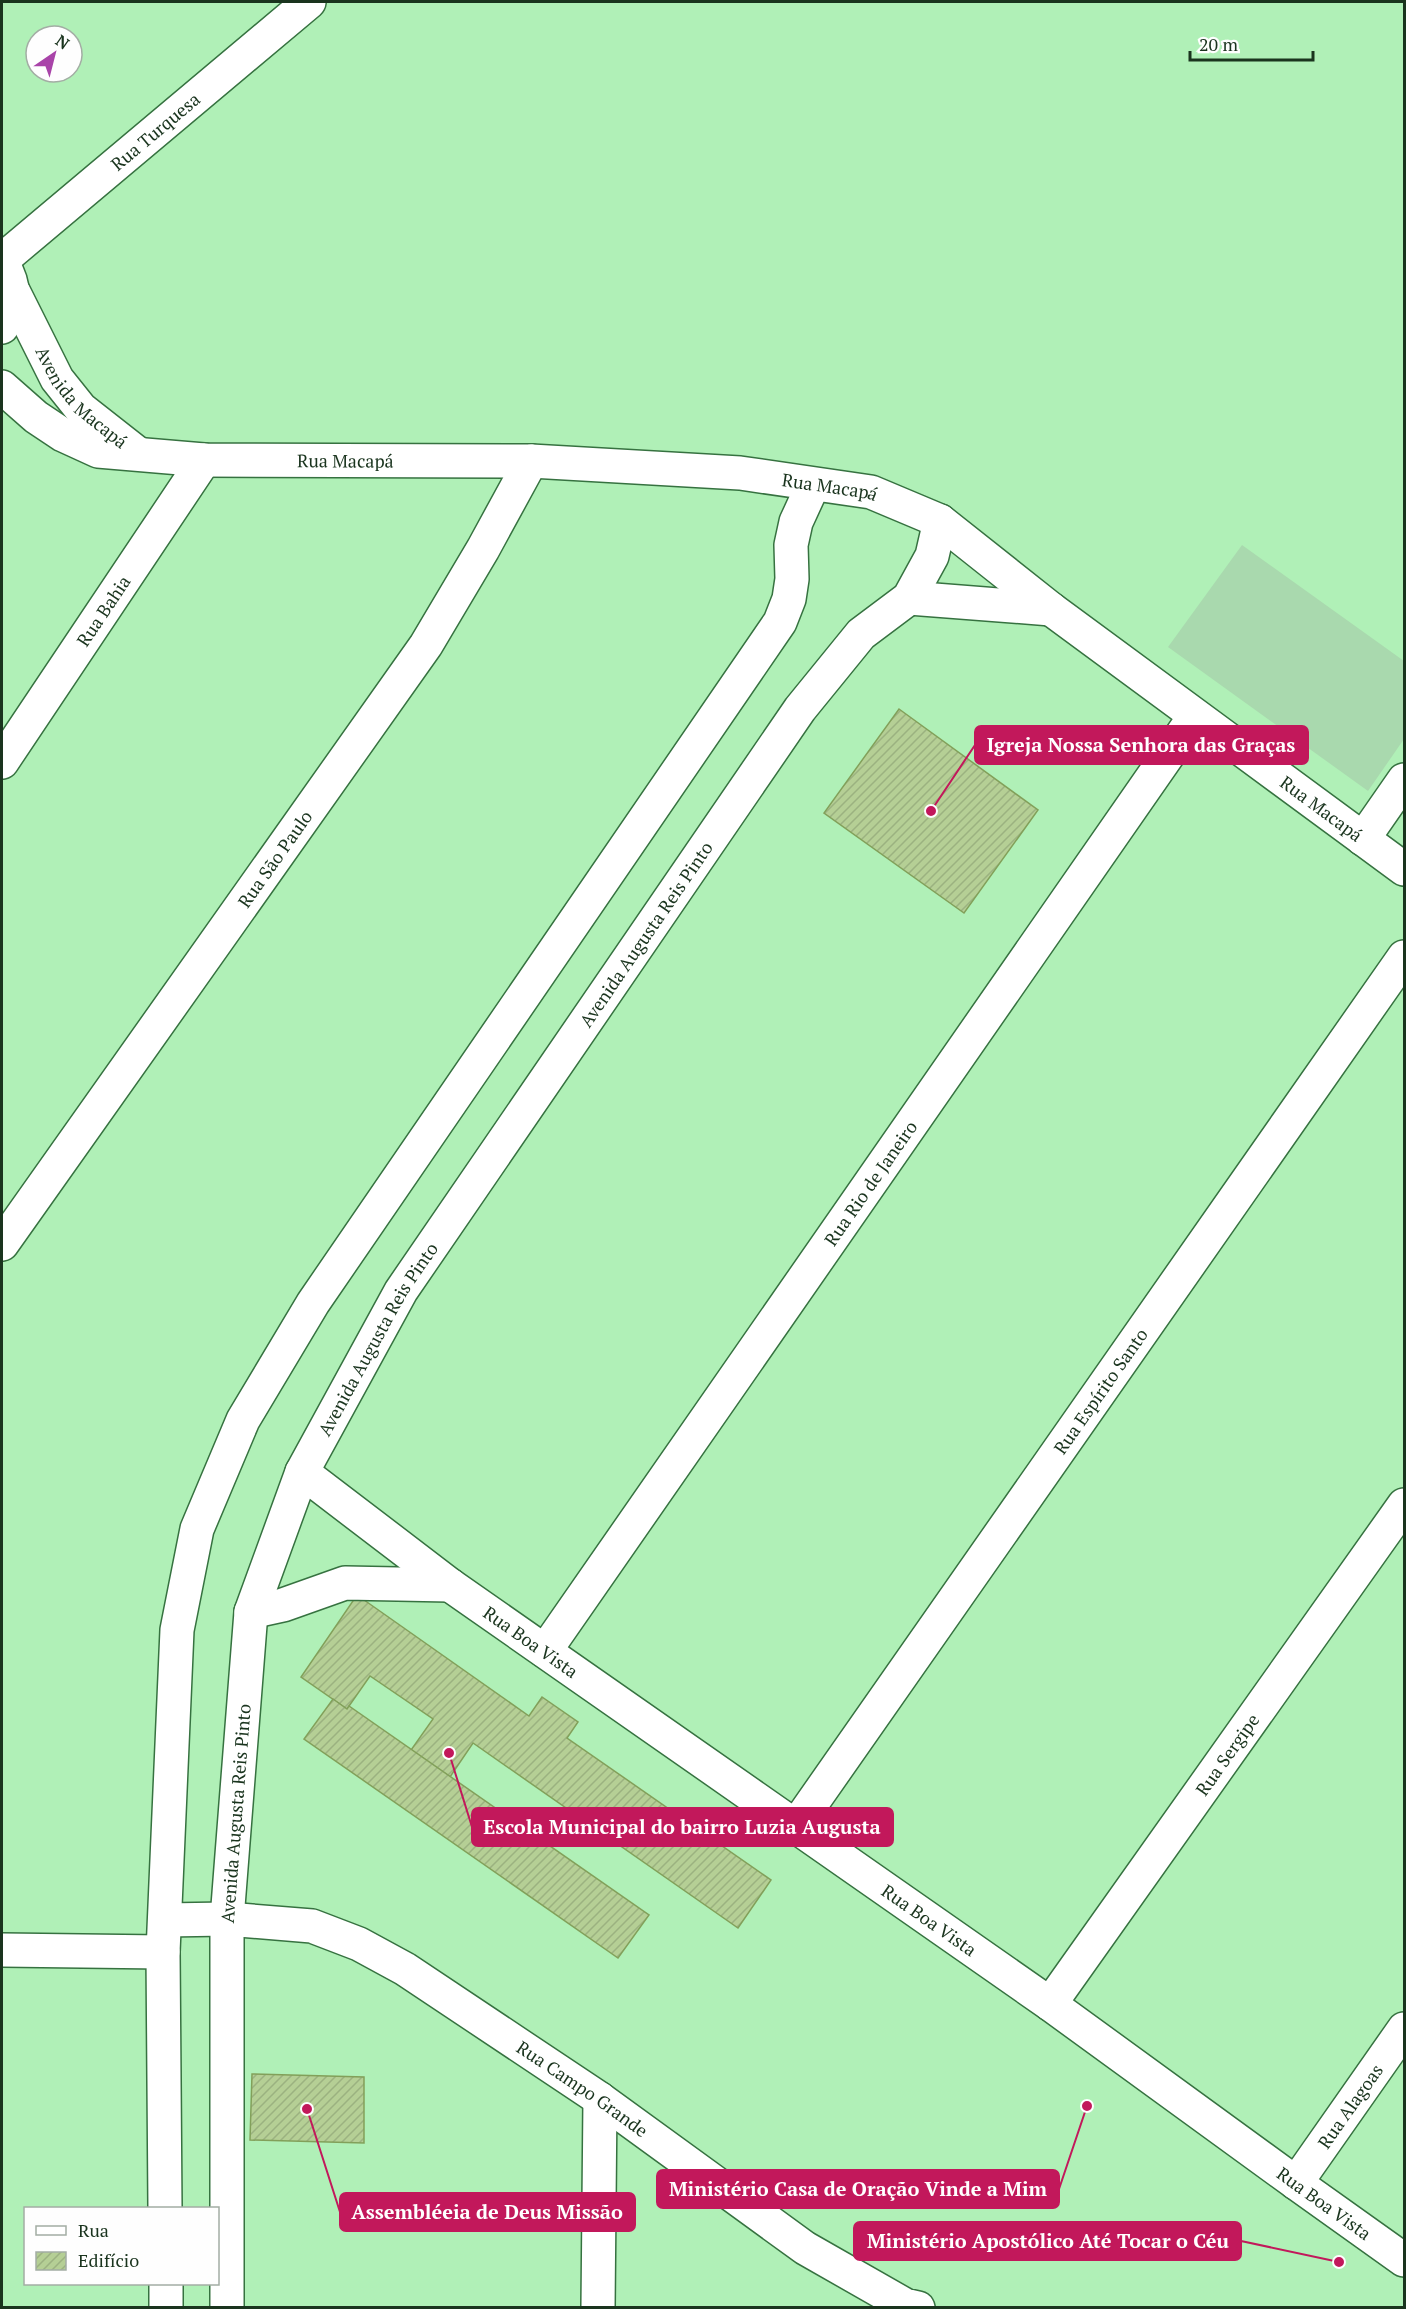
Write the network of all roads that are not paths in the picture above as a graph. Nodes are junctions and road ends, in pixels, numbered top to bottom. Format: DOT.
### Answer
graph roads {
  1 [pos="309,2"];
  2 [pos="2,262"];
  3 [pos="14,293"];
  4 [pos="2,327"];
  5 [pos="2,387"];
  6 [pos="137,453"];
  7 [pos="204,460"];
  8 [pos="531,460"];
  9 [pos="813,485"];
  10 [pos="940,521"];
  11 [pos="909,598"];
  12 [pos="1051,609"];
  13 [pos="1196,716"];
  14 [pos="2,762"];
  15 [pos="1404,780"];
  16 [pos="1363,839"];
  17 [pos="1404,869"];
  18 [pos="1404,957"];
  19 [pos="2,1244"];
  20 [pos="302,1472"];
  21 [pos="1404,1505"];
  22 [pos="450,1585"];
  23 [pos="251,1612"];
  24 [pos="545,1651"];
  25 [pos="796,1826"];
  26 [pos="226,1919"];
  27 [pos="165,1920"];
  28 [pos="2,1950"];
  29 [pos="163,1952"];
  30 [pos="1050,2004"];
  31 [pos="1404,2029"];
  32 [pos="600,2099"];
  33 [pos="1296,2183"];
  34 [pos="165,2207"];
  35 [pos="1404,2260"];
  36 [pos="166,2285"];
  37 [pos="166,2307"];
  38 [pos="227,2307"];
  39 [pos="598,2307"];
  40 [pos="909,2307"];
  1 -- 2 [label="street, Rua Turquesa"];
  2 -- 3 [label="street, Avenida Macapá"];
  3 -- 4 [label="street"];
  3 -- 6 [label="street, Avenida Macapá"];
  5 -- 6 [label="street, Avenida Macapá"];
  6 -- 7 [label="street, Rua Macapá"];
  7 -- 8 [label="street, Rua Macapá"];
  7 -- 14 [label="street, Rua Bahia"];
  8 -- 9 [label="street, Rua Macapá"];
  8 -- 19 [label="street, Rua São Paulo"];
  9 -- 10 [label="street, Rua Macapá"];
  9 -- 27 [label="street"];
  10 -- 11 [label="street, Avenida Augusta Reis Pinto"];
  10 -- 12 [label="street, Rua Macapá"];
  11 -- 12 [label="street"];
  11 -- 20 [label="street, Avenida Augusta Reis Pinto"];
  12 -- 13 [label="street, Rua Macapá"];
  13 -- 16 [label="street, Rua Macapá"];
  13 -- 24 [label="street, Rua Rio de Janeiro"];
  15 -- 16 [label="street"];
  16 -- 17 [label="street, Rua Macapá"];
  18 -- 25 [label="street, Rua Espírito Santo"];
  20 -- 22 [label="street, Rua Boa Vista"];
  20 -- 23 [label="street, Avenida Augusta Reis Pinto"];
  21 -- 30 [label="street, Rua Sergipe"];
  22 -- 23 [label="street"];
  22 -- 24 [label="street, Rua Boa Vista"];
  23 -- 26 [label="street, Avenida Augusta Reis Pinto"];
  24 -- 25 [label="street, Rua Boa Vista"];
  25 -- 30 [label="street, Rua Boa Vista"];
  26 -- 27 [label="street, Rua Campo Grande"];
  26 -- 32 [label="street, Rua Campo Grande"];
  26 -- 38 [label="street, Avenida Augusta Reis Pinto"];
  27 -- 29 [label="street"];
  28 -- 29 [label="street"];
  29 -- 34 [label="street"];
  30 -- 33 [label="street, Rua Boa Vista"];
  31 -- 33 [label="street, Rua Alagoas"];
  32 -- 39 [label="street"];
  32 -- 40 [label="street, Rua Campo Grande"];
  33 -- 35 [label="street, Rua Boa Vista"];
  36 -- 37 [label="street"];
}
